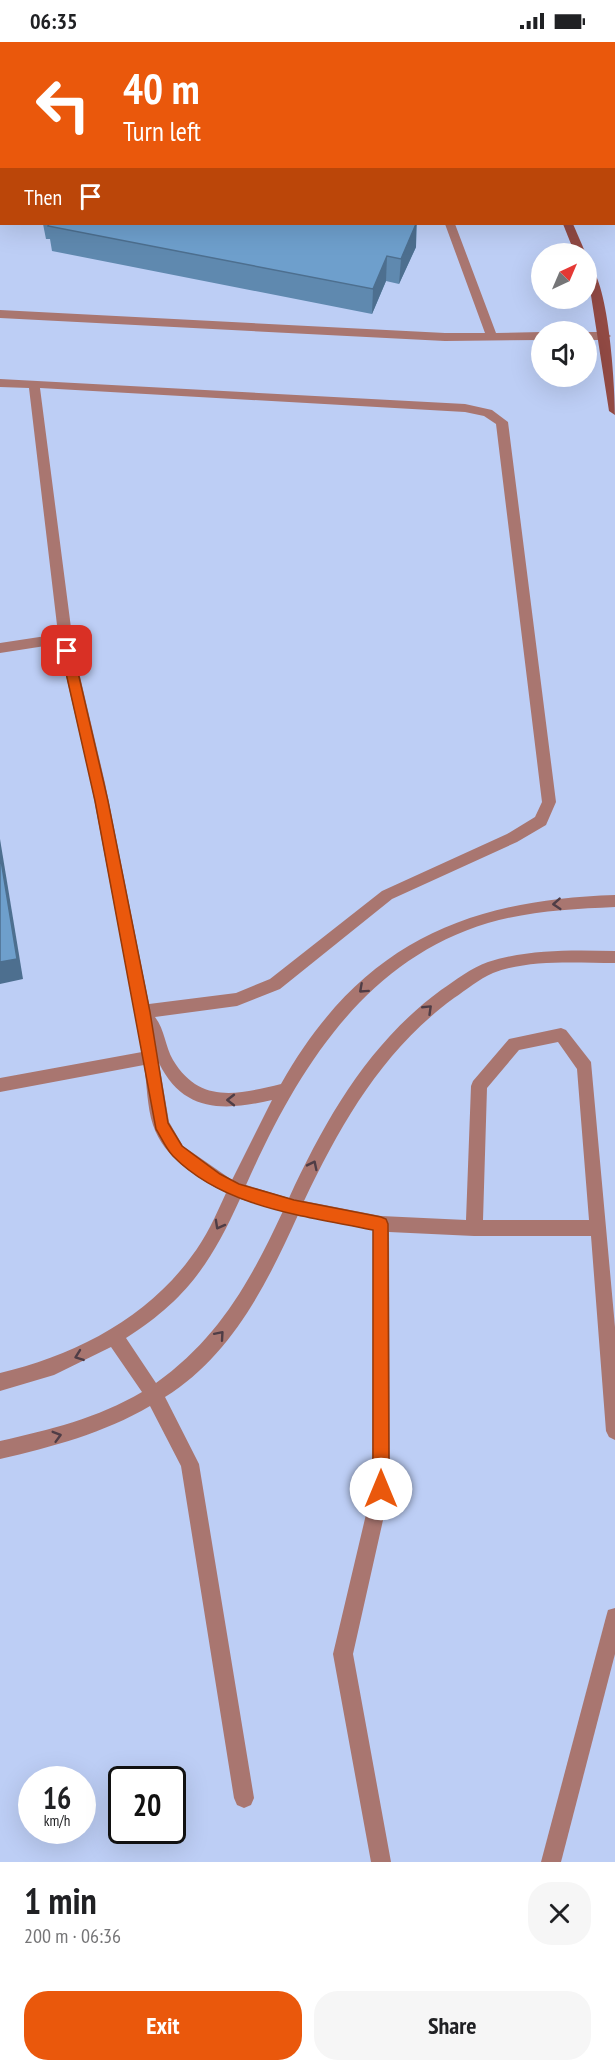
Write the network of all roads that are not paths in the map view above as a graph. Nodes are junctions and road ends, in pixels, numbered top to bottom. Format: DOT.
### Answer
graph roads {
  1 [pos="450,225"];
  2 [pos="568,225"];
  3 [pos="576,243"];
  4 [pos="597,294"];
  5 [pos="0,314"];
  6 [pos="492,336"];
  7 [pos="531,336"];
  8 [pos="597,336"];
  9 [pos="605,336"];
  10 [pos="0,383"];
  11 [pos="34,384"];
  12 [pos="615,411"];
  13 [pos="0,648"];
  14 [pos="67,651"];
  15 [pos="615,901"];
  16 [pos="615,957"];
  17 [pos="143,1012"];
  18 [pos="151,1057"];
  19 [pos="0,1085"];
  20 [pos="288,1089"];
  21 [pos="236,1190"];
  22 [pos="294,1207"];
  23 [pos="381,1224"];
  24 [pos="474,1228"];
  25 [pos="598,1228"];
  26 [pos="114,1335"];
  27 [pos="0,1382"];
  28 [pos="153,1394"];
  29 [pos="615,1431"];
  30 [pos="0,1450"];
  31 [pos="615,1617"];
  32 [pos="244,1798"];
  33 [pos="381,1862"];
  34 [pos="550,1862"];
  1 -- 6 [label="lane"];
  2 -- 3 [label="street"];
  4 -- 9 [label="street"];
  5 -- 6 [label="lane"];
  6 -- 7 [label="lane"];
  8 -- 9 [label="lane"];
  9 -- 12 [label="street"];
  10 -- 11 [label="lane"];
  11 -- 14 [label="lane"];
  11 -- 17 [label="lane"];
  13 -- 14 [label="lane"];
  14 -- 17 [label="lane"];
  15 -- 20 [label="lane, one-way"];
  22 -- 16 [label="lane, one-way"];
  17 -- 18 [label="lane"];
  20 -- 17 [label="lane, one-way"];
  18 -- 19 [label="lane"];
  18 -- 21 [label="lane"];
  20 -- 21 [label="lane"];
  21 -- 22 [label="lane"];
  21 -- 26 [label="lane, one-way"];
  22 -- 23 [label="lane"];
  28 -- 22 [label="lane, one-way"];
  23 -- 24 [label="lane"];
  23 -- 33 [label="lane"];
  24 -- 25 [label="lane"];
  24 -- 25 [label="lane"];
  25 -- 29 [label="lane"];
  26 -- 27 [label="lane, one-way"];
  26 -- 28 [label="lane"];
  30 -- 28 [label="lane, one-way"];
  28 -- 32 [label="lane"];
  31 -- 34 [label="lane"];
}
